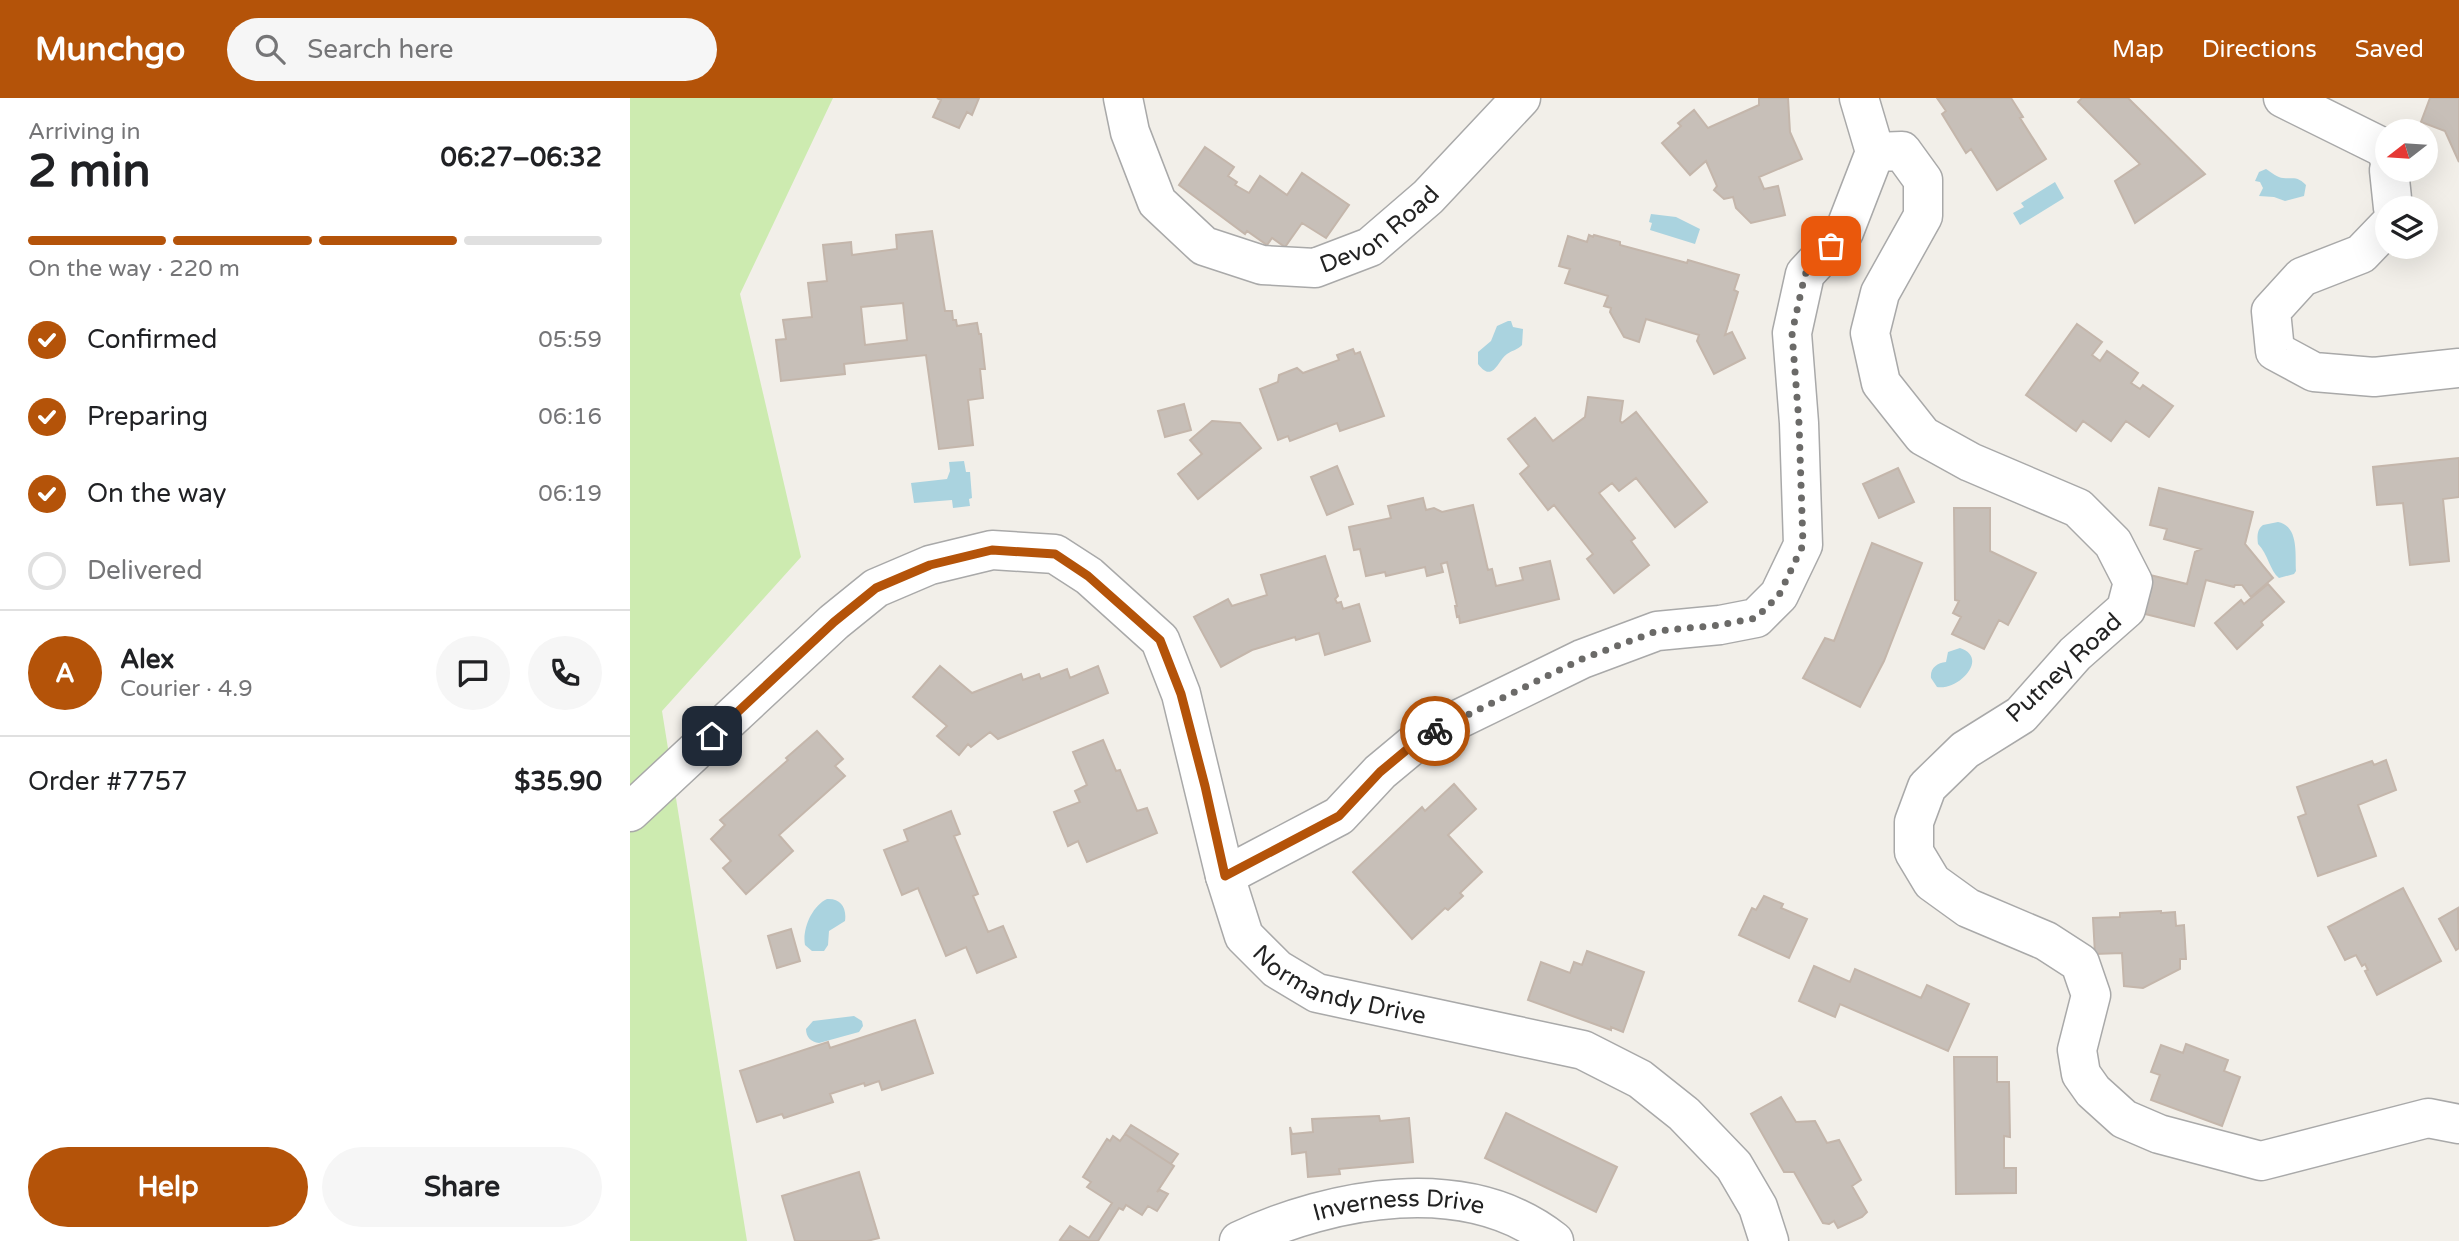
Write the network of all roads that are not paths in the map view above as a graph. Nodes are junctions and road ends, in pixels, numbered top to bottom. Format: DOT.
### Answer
graph roads {
  1 [pos="1123,98"];
  2 [pos="1521,98"];
  3 [pos="1859,98"];
  4 [pos="2283,98"];
  5 [pos="2375,144"];
  6 [pos="1875,152"];
  7 [pos="2375,239"];
  8 [pos="2459,368"];
  9 [pos="630,812"];
  10 [pos="1225,876"];
  11 [pos="2459,1124"];
  12 [pos="1239,1241"];
  13 [pos="1554,1241"];
  14 [pos="1769,1241"];
  1 -- 2 [label="street, Devon Road"];
  3 -- 6 [label="street"];
  4 -- 5 [label="street"];
  6 -- 10 [label="street"];
  6 -- 11 [label="street, Putney Road"];
  7 -- 8 [label="street"];
  9 -- 10 [label="street, Normandy Drive"];
  10 -- 14 [label="street, Normandy Drive"];
  12 -- 13 [label="street, Inverness Drive"];
}
